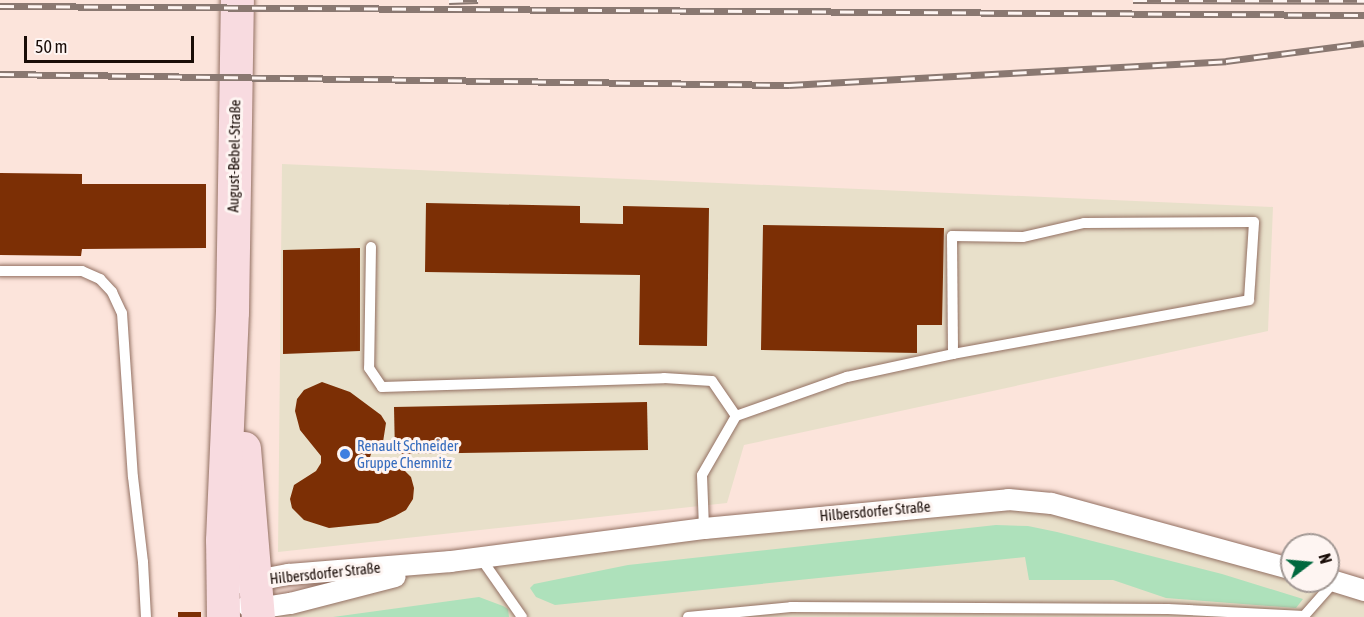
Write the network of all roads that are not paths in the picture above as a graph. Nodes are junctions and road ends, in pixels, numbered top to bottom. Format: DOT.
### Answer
graph roads {
  1 [pos="237,0"];
  2 [pos="371,247"];
  3 [pos="0,271"];
  4 [pos="232,312"];
  5 [pos="953,354"];
  6 [pos="736,416"];
  7 [pos="704,528"];
  8 [pos="480,557"];
  9 [pos="450,561"];
  10 [pos="1280,566"];
  11 [pos="1340,582"];
  12 [pos="1364,590"];
  13 [pos="1322,593"];
  14 [pos="257,602"];
  15 [pos="223,607"];
  16 [pos="147,617"];
  17 [pos="522,617"];
  18 [pos="688,617"];
  1 -- 4 [label="main road, August-Bebel-Straße"];
  2 -- 6 [label="lane"];
  3 -- 16 [label="lane"];
  4 -- 14 [label="main road, August-Bebel-Straße"];
  4 -- 15 [label="main road, August-Bebel-Straße"];
  5 -- 5 [label="lane"];
  5 -- 6 [label="lane"];
  6 -- 7 [label="lane"];
  7 -- 8 [label="street, Hilbersdorfer Straße"];
  7 -- 10 [label="street, Hilbersdorfer Straße"];
  8 -- 9 [label="street, Hilbersdorfer Straße"];
  8 -- 17 [label="lane"];
  9 -- 14 [label="street, Hilbersdorfer Straße"];
  9 -- 14 [label="street, Hilbersdorfer Straße"];
  11 -- 12 [label="street"];
  13 -- 18 [label="lane"];
  14 -- 15 [label="street, Hilbersdorfer Straße"];
}
